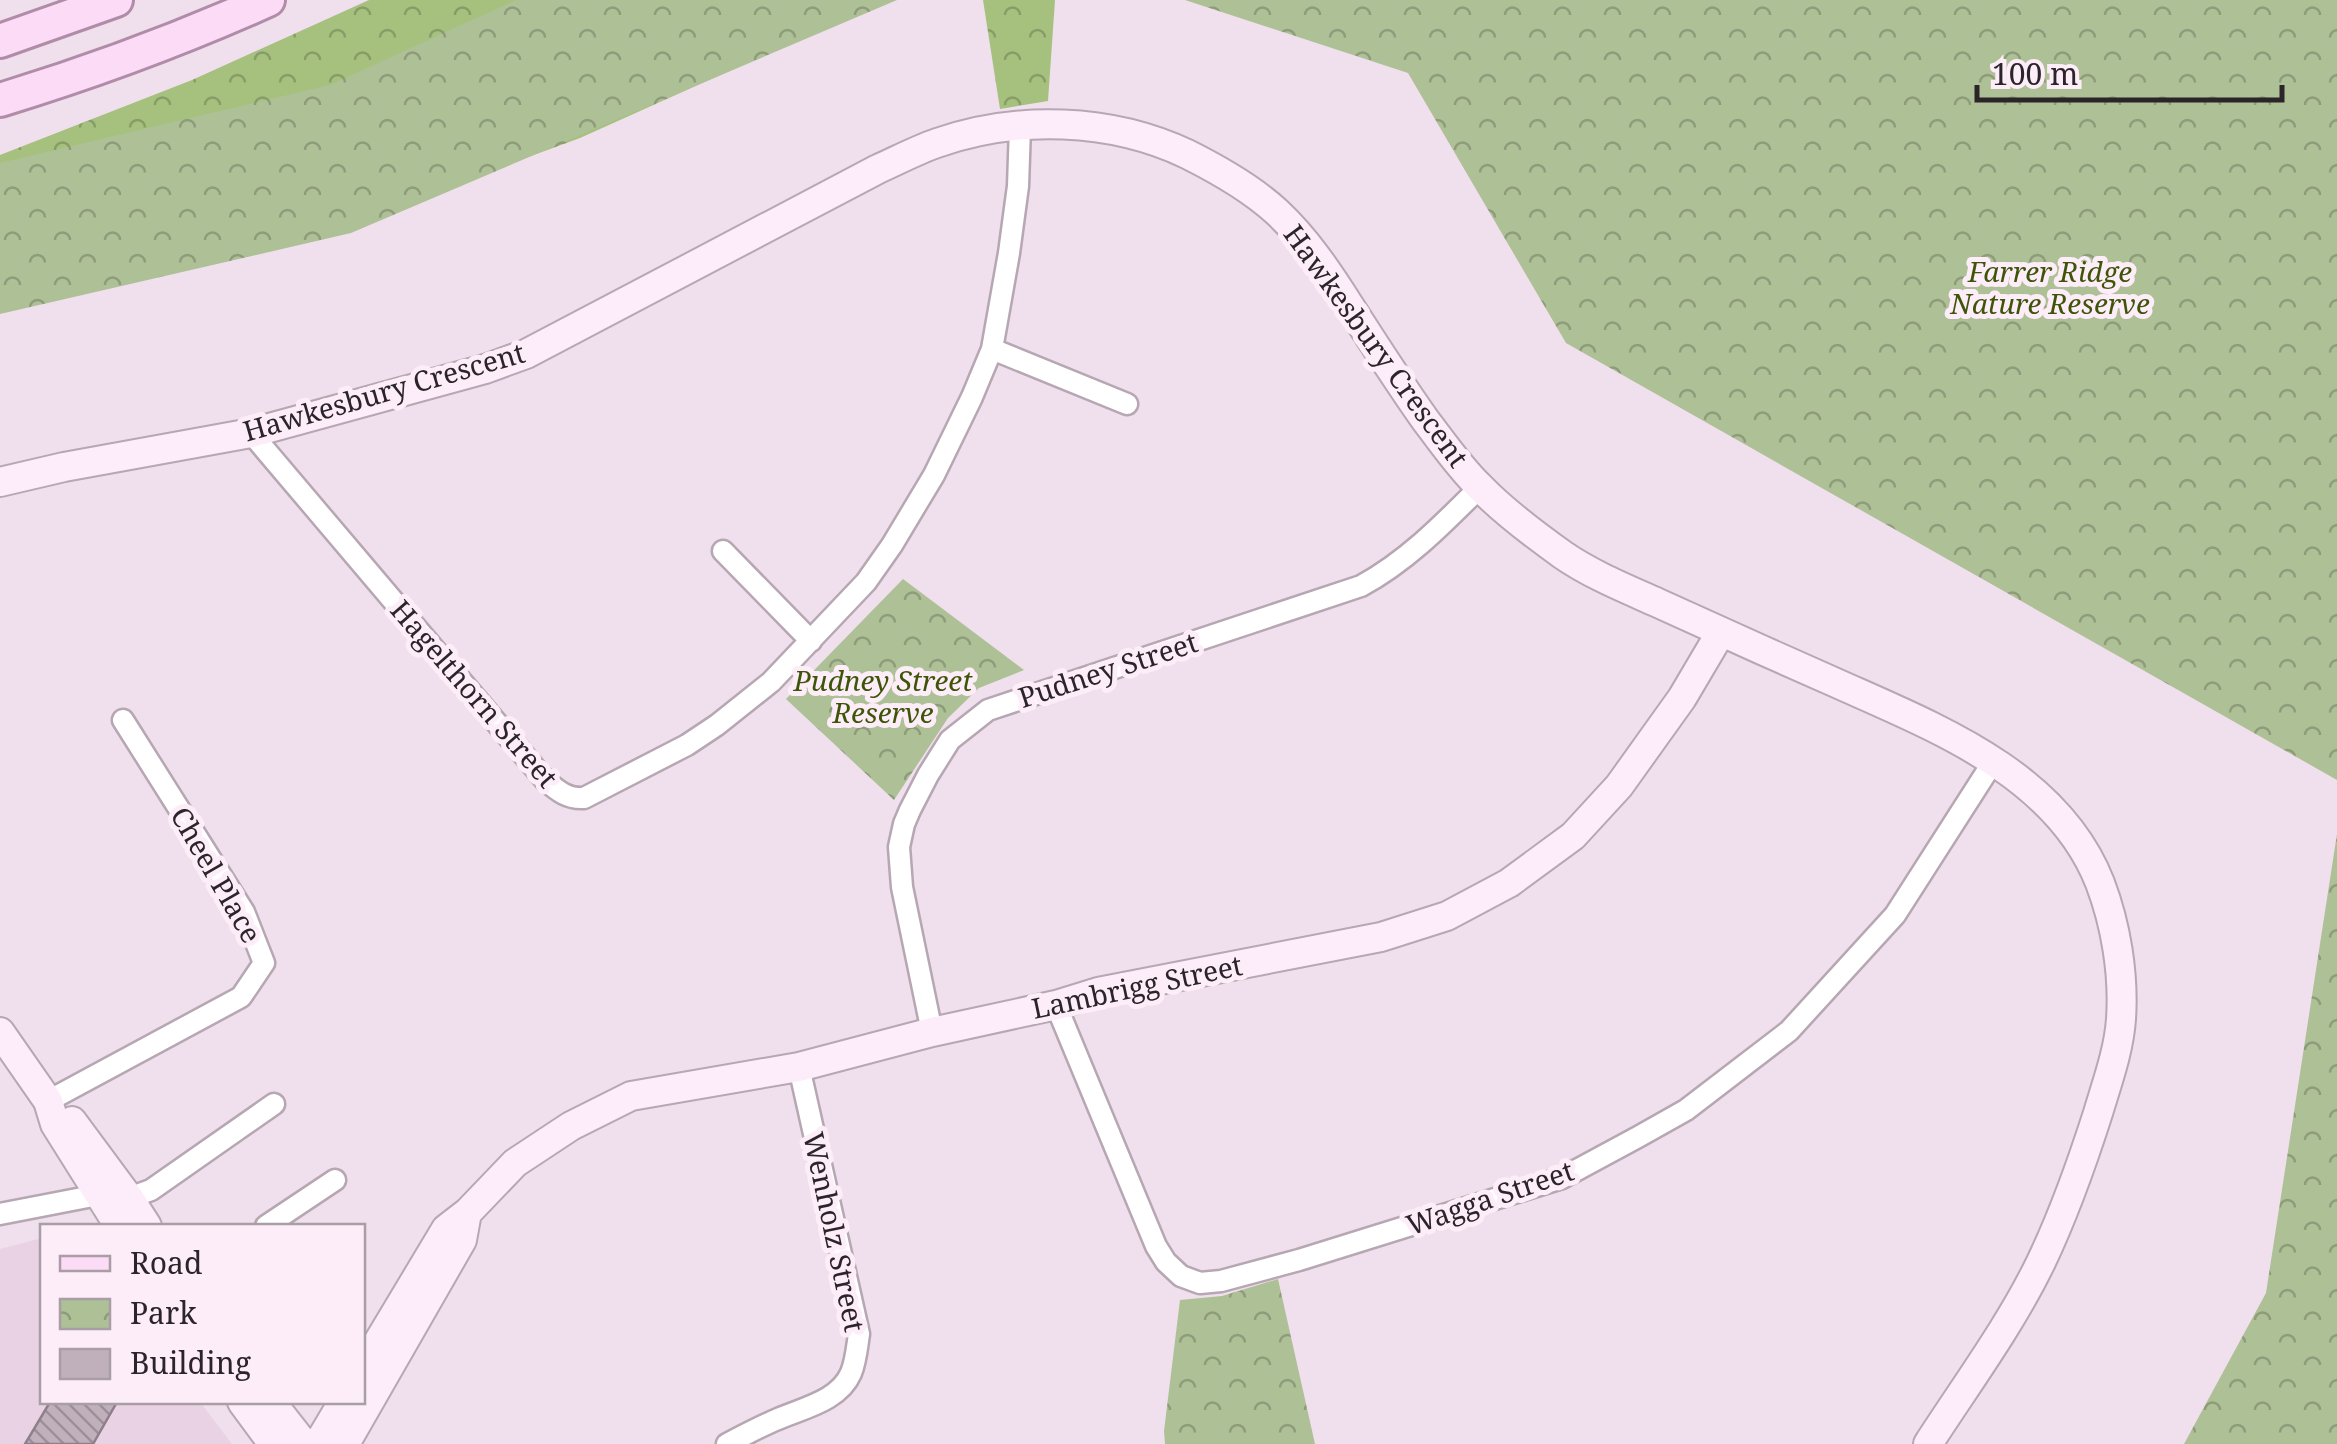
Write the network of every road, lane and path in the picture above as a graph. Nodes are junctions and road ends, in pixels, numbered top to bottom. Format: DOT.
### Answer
graph roads {
  1 [pos="116,0"];
  2 [pos="268,0"];
  3 [pos="0,41"];
  4 [pos="0,100"];
  5 [pos="1020,127"];
  6 [pos="992,349"];
  7 [pos="1127,404"];
  8 [pos="251,433"];
  9 [pos="0,482"];
  10 [pos="1480,487"];
  11 [pos="723,552"];
  12 [pos="1721,632"];
  13 [pos="811,641"];
  14 [pos="123,720"];
  15 [pos="1993,762"];
  16 [pos="1056,1005"];
  17 [pos="0,1032"];
  18 [pos="932,1032"];
  19 [pos="798,1067"];
  20 [pos="48,1101"];
  21 [pos="274,1104"];
  22 [pos="335,1180"];
  23 [pos="98,1195"];
  24 [pos="129,1198"];
  25 [pos="468,1212"];
  26 [pos="0,1214"];
  27 [pos="118,1224"];
  28 [pos="146,1224"];
  29 [pos="269,1224"];
  30 [pos="365,1365"];
  31 [pos="243,1404"];
  32 [pos="273,1404"];
  33 [pos="343,1404"];
  34 [pos="273,1444"];
  35 [pos="304,1444"];
  36 [pos="318,1444"];
  37 [pos="345,1444"];
  38 [pos="728,1444"];
  39 [pos="1928,1444"];
  1 -- 3 [label="main road"];
  2 -- 4 [label="main road"];
  5 -- 6 [label="street, Hagelthorn Street"];
  5 -- 8 [label="street, Hawkesbury Crescent"];
  5 -- 10 [label="street, Hawkesbury Crescent"];
  6 -- 7 [label="street"];
  6 -- 13 [label="street, Hagelthorn Street"];
  8 -- 9 [label="street, Hawkesbury Crescent"];
  8 -- 13 [label="street, Hagelthorn Street"];
  10 -- 12 [label="street, Hawkesbury Crescent"];
  10 -- 18 [label="street, Pudney Street"];
  11 -- 13 [label="street"];
  12 -- 15 [label="street, Hawkesbury Crescent"];
  12 -- 16 [label="street, Lambrigg Street"];
  14 -- 20 [label="street, Cheel Place"];
  15 -- 16 [label="street, Wagga Street"];
  15 -- 39 [label="street, Hawkesbury Crescent"];
  16 -- 18 [label="street, Lambrigg Street"];
  17 -- 20 [label="street"];
  18 -- 19 [label="street, Lambrigg Street"];
  19 -- 25 [label="street, Lambrigg Street"];
  19 -- 38 [label="street, Wenholz Street"];
  20 -- 23 [label="street"];
  20 -- 24 [label="street"];
  21 -- 24 [label="street"];
  22 -- 29 [label="street"];
  23 -- 24 [label="street"];
  23 -- 26 [label="street"];
  23 -- 27 [label="street"];
  24 -- 28 [label="street"];
  25 -- 30 [label="street, Lambrigg Street"];
  25 -- 37 [label="street, Lambrigg Street"];
  31 -- 34 [label="street"];
  32 -- 35 [label="street"];
  33 -- 36 [label="street"];
}
